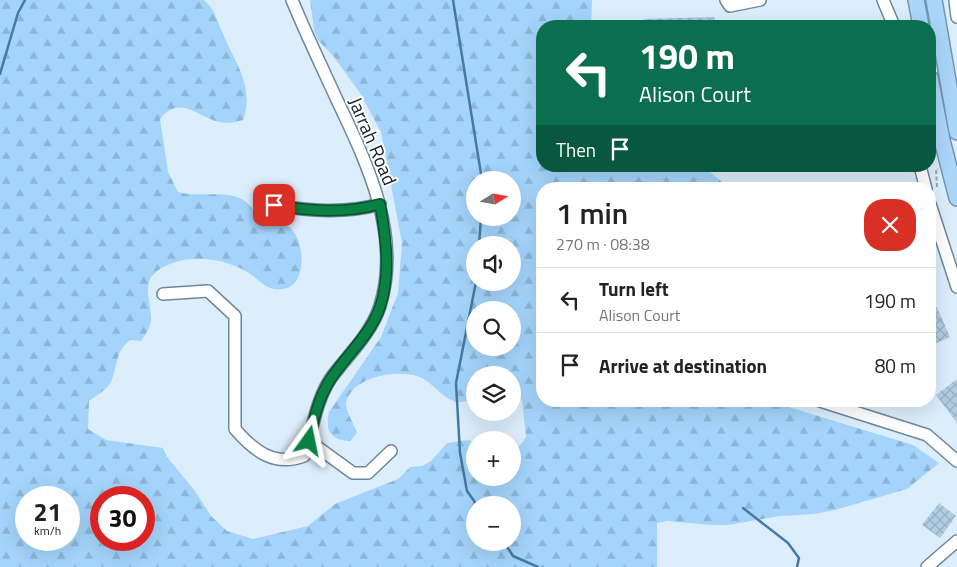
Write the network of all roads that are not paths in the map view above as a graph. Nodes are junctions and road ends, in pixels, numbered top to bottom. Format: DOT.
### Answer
graph roads {
  1 [pos="292,0"];
  2 [pos="726,0"];
  3 [pos="760,0"];
  4 [pos="883,0"];
  5 [pos="916,0"];
  6 [pos="934,0"];
  7 [pos="954,0"];
  8 [pos="957,15"];
  9 [pos="891,20"];
  10 [pos="920,20"];
  11 [pos="936,107"];
  12 [pos="957,132"];
  13 [pos="957,198"];
  14 [pos="380,204"];
  15 [pos="274,205"];
  16 [pos="936,222"];
  17 [pos="957,287"];
  18 [pos="163,294"];
  19 [pos="839,407"];
  20 [pos="309,441"];
  21 [pos="391,451"];
  22 [pos="957,461"];
  23 [pos="957,541"];
  24 [pos="927,567"];
  1 -- 14 [label="street, Jarrah Road"];
  2 -- 3 [label="street"];
  4 -- 9 [label="street"];
  5 -- 10 [label="highway"];
  6 -- 12 [label="highway"];
  7 -- 8 [label="street"];
  11 -- 13 [label="highway"];
  14 -- 15 [label="street"];
  14 -- 20 [label="street, Jarrah Road"];
  16 -- 17 [label="street"];
  18 -- 20 [label="street, Jarrah Road"];
  19 -- 22 [label="street"];
  20 -- 21 [label="street"];
  23 -- 24 [label="street"];
}
